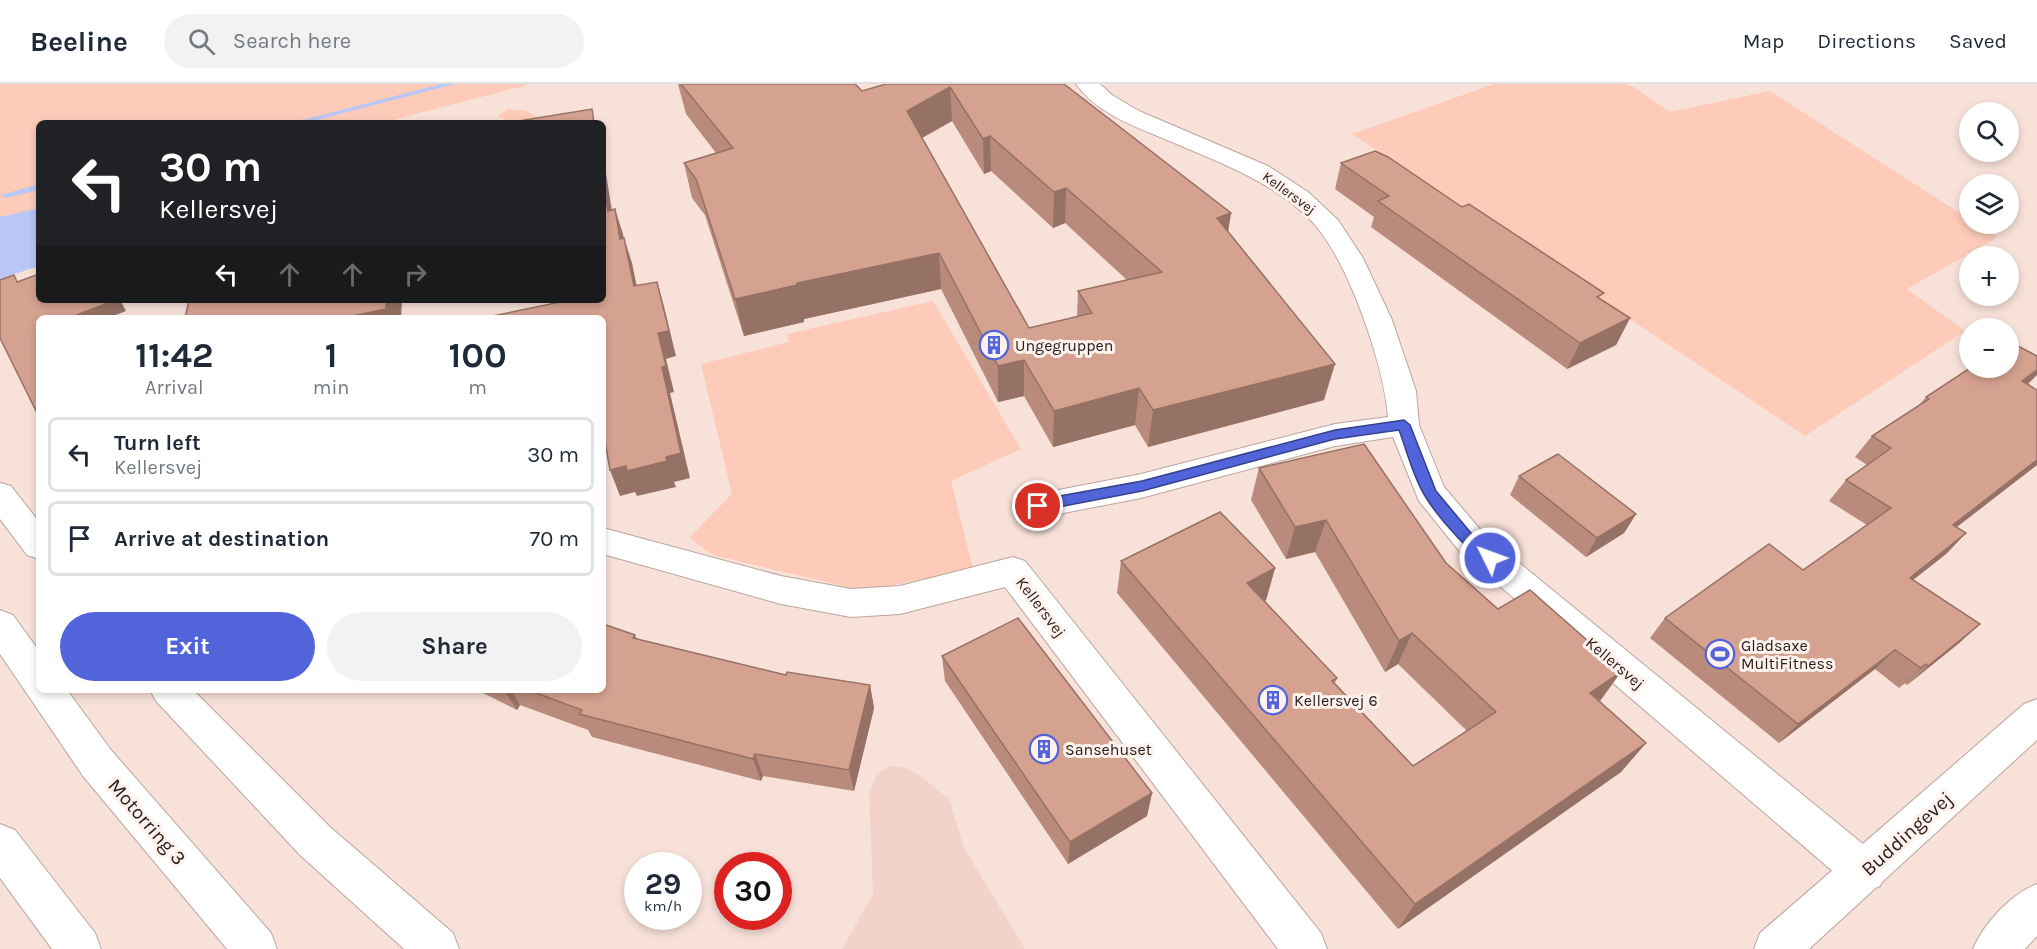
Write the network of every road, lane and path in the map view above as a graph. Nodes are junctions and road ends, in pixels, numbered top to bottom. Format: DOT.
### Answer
graph roads {
  1 [pos="1087,84"];
  2 [pos="1404,425"];
  3 [pos="0,495"];
  4 [pos="1038,506"];
  5 [pos="36,542"];
  6 [pos="606,542"];
  7 [pos="0,625"];
  8 [pos="36,677"];
  9 [pos="47,693"];
  10 [pos="172,693"];
  11 [pos="2037,716"];
  12 [pos="0,844"];
  13 [pos="1865,872"];
  14 [pos="2037,905"];
  15 [pos="79,949"];
  16 [pos="255,949"];
  17 [pos="437,949"];
  18 [pos="1305,949"];
  19 [pos="1776,949"];
  20 [pos="1995,949"];
  1 -- 2 [label="main road, Kellersvej"];
  2 -- 4 [label="main road"];
  2 -- 13 [label="main road, Kellersvej"];
  3 -- 5 [label="main road"];
  6 -- 18 [label="main road, Kellersvej"];
  7 -- 8 [label="main road"];
  9 -- 16 [label="main road, Motorring 3"];
  10 -- 17 [label="main road"];
  11 -- 13 [label="main road, Buddingevej"];
  12 -- 15 [label="main road"];
  13 -- 19 [label="main road, Buddingevej"];
  14 -- 20 [label="main road"];
}
